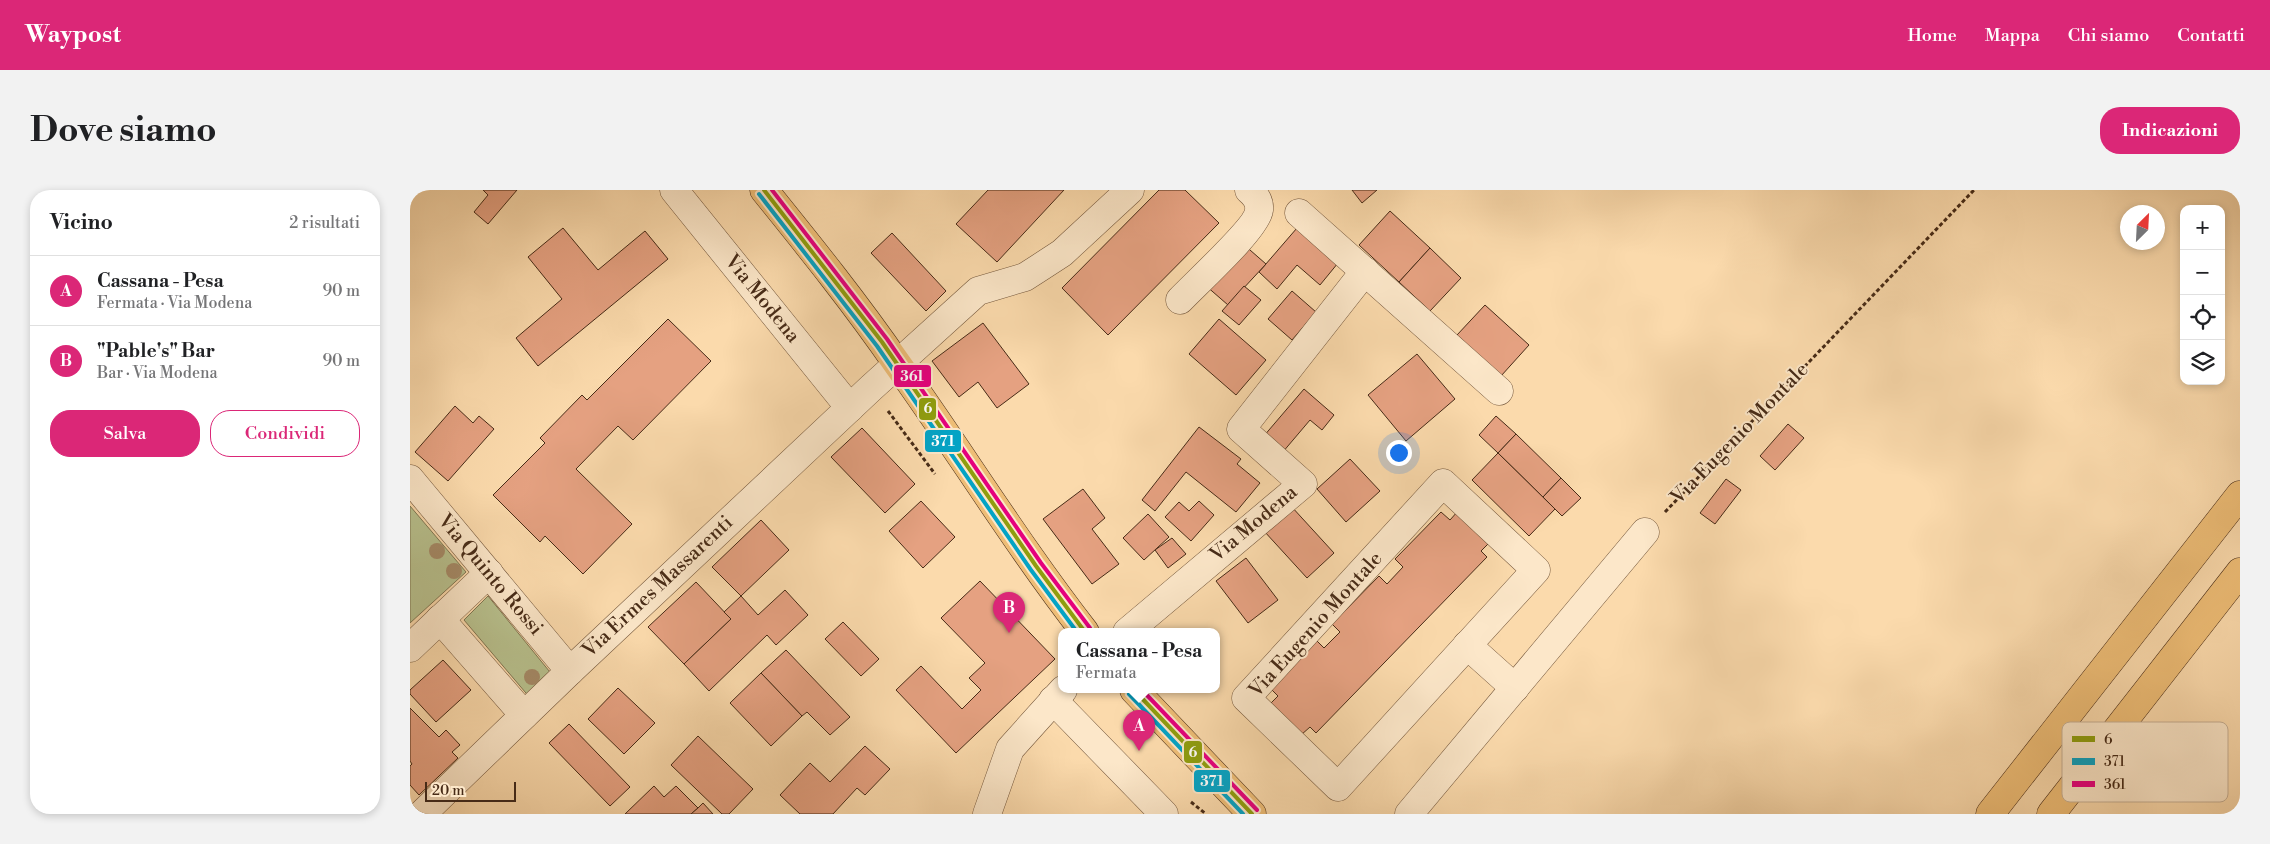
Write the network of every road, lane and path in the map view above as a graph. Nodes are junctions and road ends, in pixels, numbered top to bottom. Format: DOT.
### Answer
graph roads {
  1 [pos="674,190"];
  2 [pos="764,190"];
  3 [pos="1130,190"];
  4 [pos="1249,190"];
  5 [pos="1974,190"];
  6 [pos="1299,213"];
  7 [pos="1366,271"];
  8 [pos="1180,300"];
  9 [pos="898,365"];
  10 [pos="1499,391"];
  11 [pos="850,408"];
  12 [pos="410,479"];
  13 [pos="2240,495"];
  14 [pos="1645,532"];
  15 [pos="2240,572"];
  16 [pos="489,573"];
  17 [pos="440,619"];
  18 [pos="1082,628"];
  19 [pos="1132,628"];
  20 [pos="1468,645"];
  21 [pos="410,648"];
  22 [pos="570,670"];
  23 [pos="1515,688"];
  24 [pos="1137,693"];
  25 [pos="1058,695"];
  26 [pos="524,715"];
  27 [pos="2062,722"];
  28 [pos="2062,722"];
  29 [pos="2123,722"];
  30 [pos="2062,800"];
  31 [pos="1250,813"];
  32 [pos="422,814"];
  33 [pos="987,814"];
  34 [pos="1164,814"];
  35 [pos="1409,814"];
  36 [pos="1990,814"];
  37 [pos="2051,814"];
  1 -- 11 [label="street, Via Modena"];
  2 -- 9 [label="main road"];
  3 -- 9 [label="street"];
  4 -- 8 [label="street"];
  5 -- 14 [label="path, Via Eugenio Montale"];
  6 -- 7 [label="street"];
  7 -- 10 [label="street"];
  7 -- 19 [label="street, Via Modena"];
  9 -- 11 [label="street, Via Ermes Massarenti"];
  9 -- 18 [label="main road"];
  11 -- 22 [label="street, Via Ermes Massarenti"];
  12 -- 16 [label="street, Via Quinto Rossi"];
  13 -- 27 [label="main road"];
  14 -- 23 [label="street"];
  15 -- 29 [label="main road"];
  16 -- 17 [label="street"];
  16 -- 22 [label="street, Via Quinto Rossi"];
  17 -- 21 [label="street"];
  17 -- 26 [label="street"];
  20 -- 20 [label="street, Via Eugenio Montale"];
  20 -- 23 [label="street"];
  22 -- 26 [label="street, Via Ermes Massarenti"];
  23 -- 35 [label="street"];
  24 -- 31 [label="main road"];
  25 -- 33 [label="street"];
  25 -- 34 [label="street"];
  26 -- 32 [label="street, Via Ermes Massarenti"];
  28 -- 36 [label="main road"];
  30 -- 37 [label="main road"];
}
